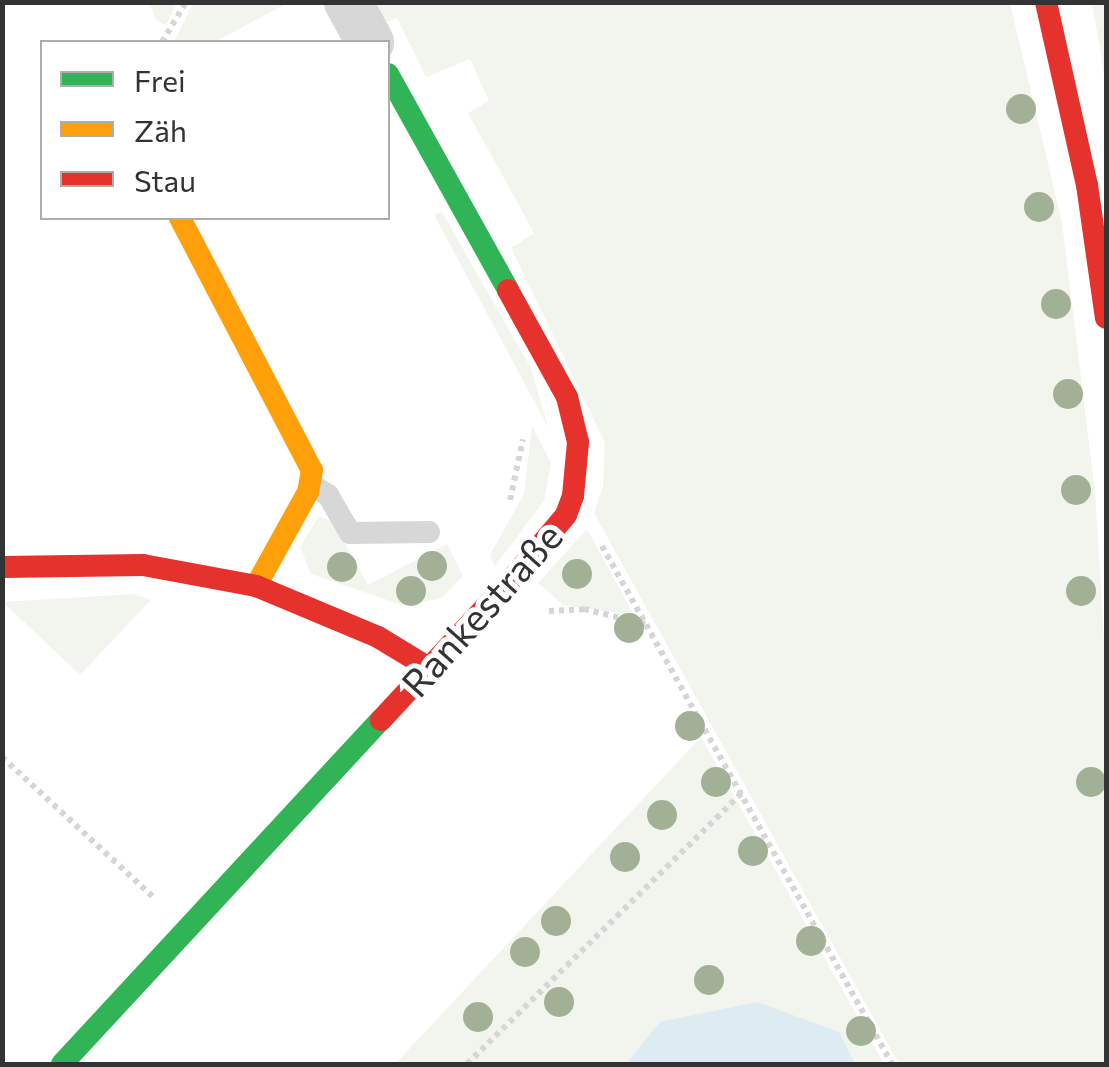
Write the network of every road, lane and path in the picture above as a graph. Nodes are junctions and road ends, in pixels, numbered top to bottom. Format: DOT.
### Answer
graph roads {
  1 [pos="186,2"];
  2 [pos="348,2"];
  3 [pos="1046,2"];
  4 [pos="163,40"];
  5 [pos="369,40"];
  6 [pos="390,78"];
  7 [pos="181,220"];
  8 [pos="1106,318"];
  9 [pos="310,484"];
  10 [pos="573,496"];
  11 [pos="429,532"];
  12 [pos="2,567"];
  13 [pos="256,586"];
  14 [pos="484,608"];
  15 [pos="646,624"];
  16 [pos="428,668"];
  17 [pos="2,758"];
  18 [pos="742,794"];
  19 [pos="188,928"];
  20 [pos="62,1064"];
  21 [pos="467,1064"];
  22 [pos="892,1064"];
  1 -- 4 [label="path"];
  2 -- 5 [label="street"];
  3 -- 8 [label="street"];
  6 -- 10 [label="street, Rankestraße"];
  7 -- 9 [label="street"];
  9 -- 11 [label="lane"];
  9 -- 13 [label="street"];
  10 -- 14 [label="street, Rankestraße"];
  10 -- 15 [label="path"];
  12 -- 13 [label="street"];
  13 -- 16 [label="street"];
  14 -- 15 [label="path"];
  14 -- 16 [label="street, Rankestraße"];
  15 -- 18 [label="path"];
  16 -- 19 [label="street, Rankestraße"];
  17 -- 19 [label="path"];
  18 -- 21 [label="path"];
  18 -- 22 [label="path"];
  19 -- 20 [label="street, Rankestraße"];
}
